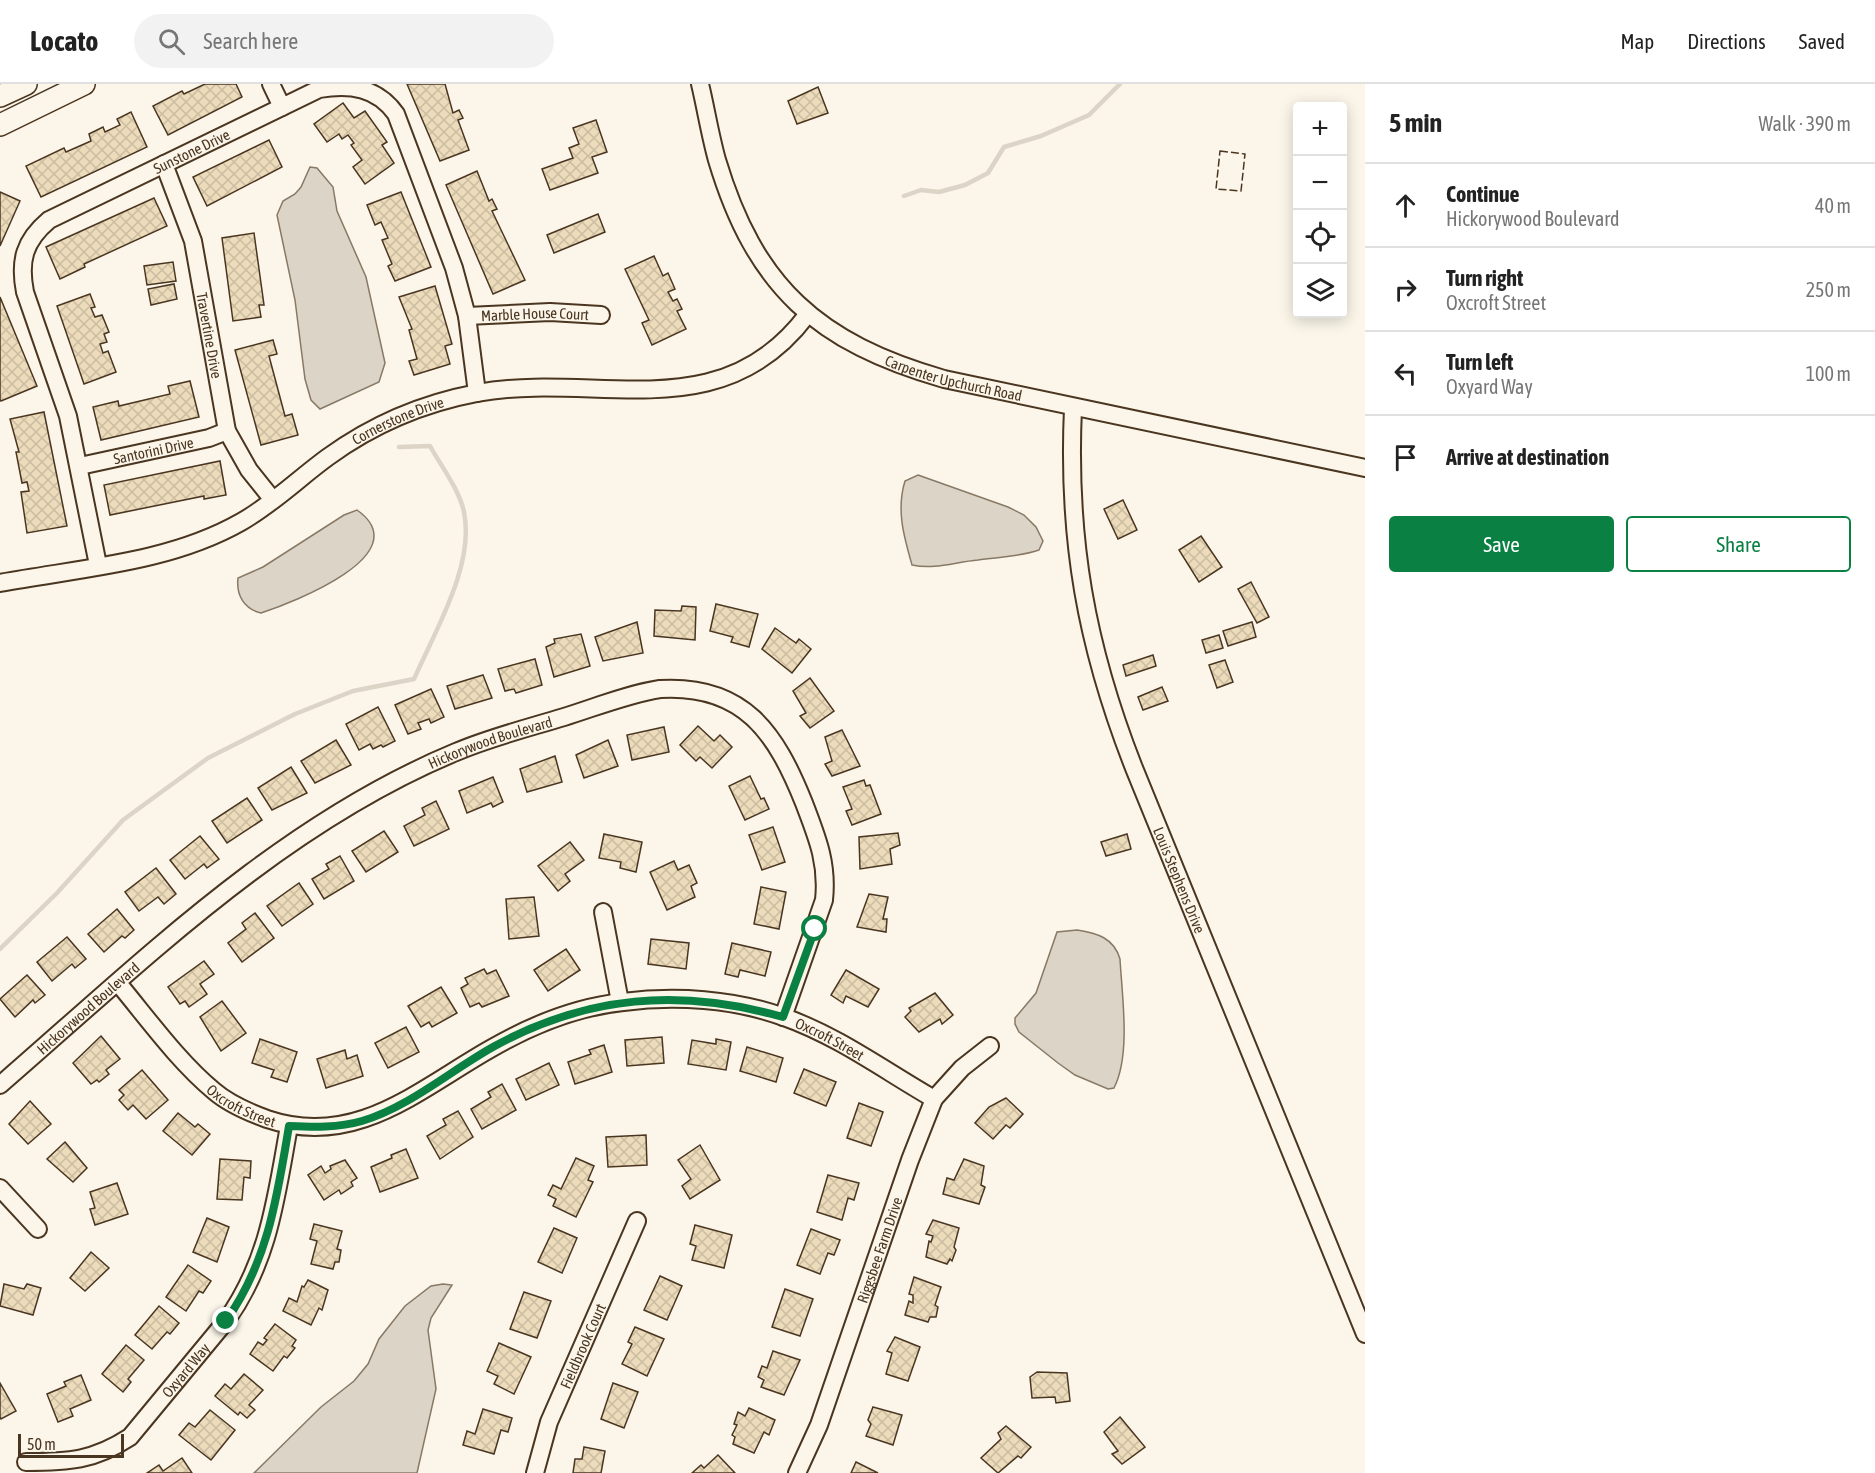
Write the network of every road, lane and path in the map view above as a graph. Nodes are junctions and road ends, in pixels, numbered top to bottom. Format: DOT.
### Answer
graph roads {
  1 [pos="26,84"];
  2 [pos="84,84"];
  3 [pos="271,84"];
  4 [pos="700,84"];
  5 [pos="0,96"];
  6 [pos="282,107"];
  7 [pos="0,125"];
  8 [pos="164,164"];
  9 [pos="601,315"];
  10 [pos="807,315"];
  11 [pos="467,316"];
  12 [pos="477,393"];
  13 [pos="1073,408"];
  14 [pos="227,431"];
  15 [pos="80,466"];
  16 [pos="1365,468"];
  17 [pos="273,500"];
  18 [pos="98,565"];
  19 [pos="0,583"];
  20 [pos="603,912"];
  21 [pos="118,983"];
  22 [pos="620,1002"];
  23 [pos="783,1017"];
  24 [pos="990,1046"];
  25 [pos="0,1085"];
  26 [pos="934,1099"];
  27 [pos="289,1126"];
  28 [pos="0,1188"];
  29 [pos="636,1221"];
  30 [pos="38,1229"];
  31 [pos="1365,1334"];
  32 [pos="26,1462"];
  33 [pos="535,1473"];
  34 [pos="797,1473"];
  1 -- 5 [label="main road"];
  2 -- 7 [label="main road"];
  3 -- 6 [label="street"];
  4 -- 10 [label="street, Carpenter Upchurch Road"];
  6 -- 8 [label="street, Sunstone Drive"];
  6 -- 11 [label="street, Sunstone Drive"];
  8 -- 14 [label="street, Travertine Drive"];
  8 -- 15 [label="street, Sunstone Drive"];
  9 -- 11 [label="street, Marble House Court"];
  10 -- 12 [label="street, Cornerstone Drive"];
  10 -- 13 [label="street, Carpenter Upchurch Road"];
  11 -- 12 [label="street, Sunstone Drive"];
  12 -- 17 [label="street, Cornerstone Drive"];
  13 -- 16 [label="street, Carpenter Upchurch Road"];
  13 -- 31 [label="street, Louis Stephens Drive"];
  14 -- 15 [label="street, Santorini Drive"];
  14 -- 17 [label="street, Travertine Drive"];
  15 -- 18 [label="street, Sunstone Drive"];
  17 -- 18 [label="street, Cornerstone Drive"];
  18 -- 19 [label="street, Cornerstone Drive"];
  20 -- 22 [label="street"];
  21 -- 23 [label="street, Hickorywood Boulevard"];
  21 -- 25 [label="street, Hickorywood Boulevard"];
  21 -- 27 [label="street, Oxcroft Street"];
  22 -- 23 [label="street, Oxcroft Street"];
  22 -- 27 [label="street, Oxcroft Street"];
  23 -- 26 [label="street, Oxcroft Street"];
  24 -- 26 [label="street, Riggsbee Farm Drive"];
  26 -- 34 [label="street, Riggsbee Farm Drive"];
  27 -- 32 [label="street, Oxyard Way"];
  28 -- 30 [label="street"];
  29 -- 33 [label="street, Fieldbrook Court"];
}
